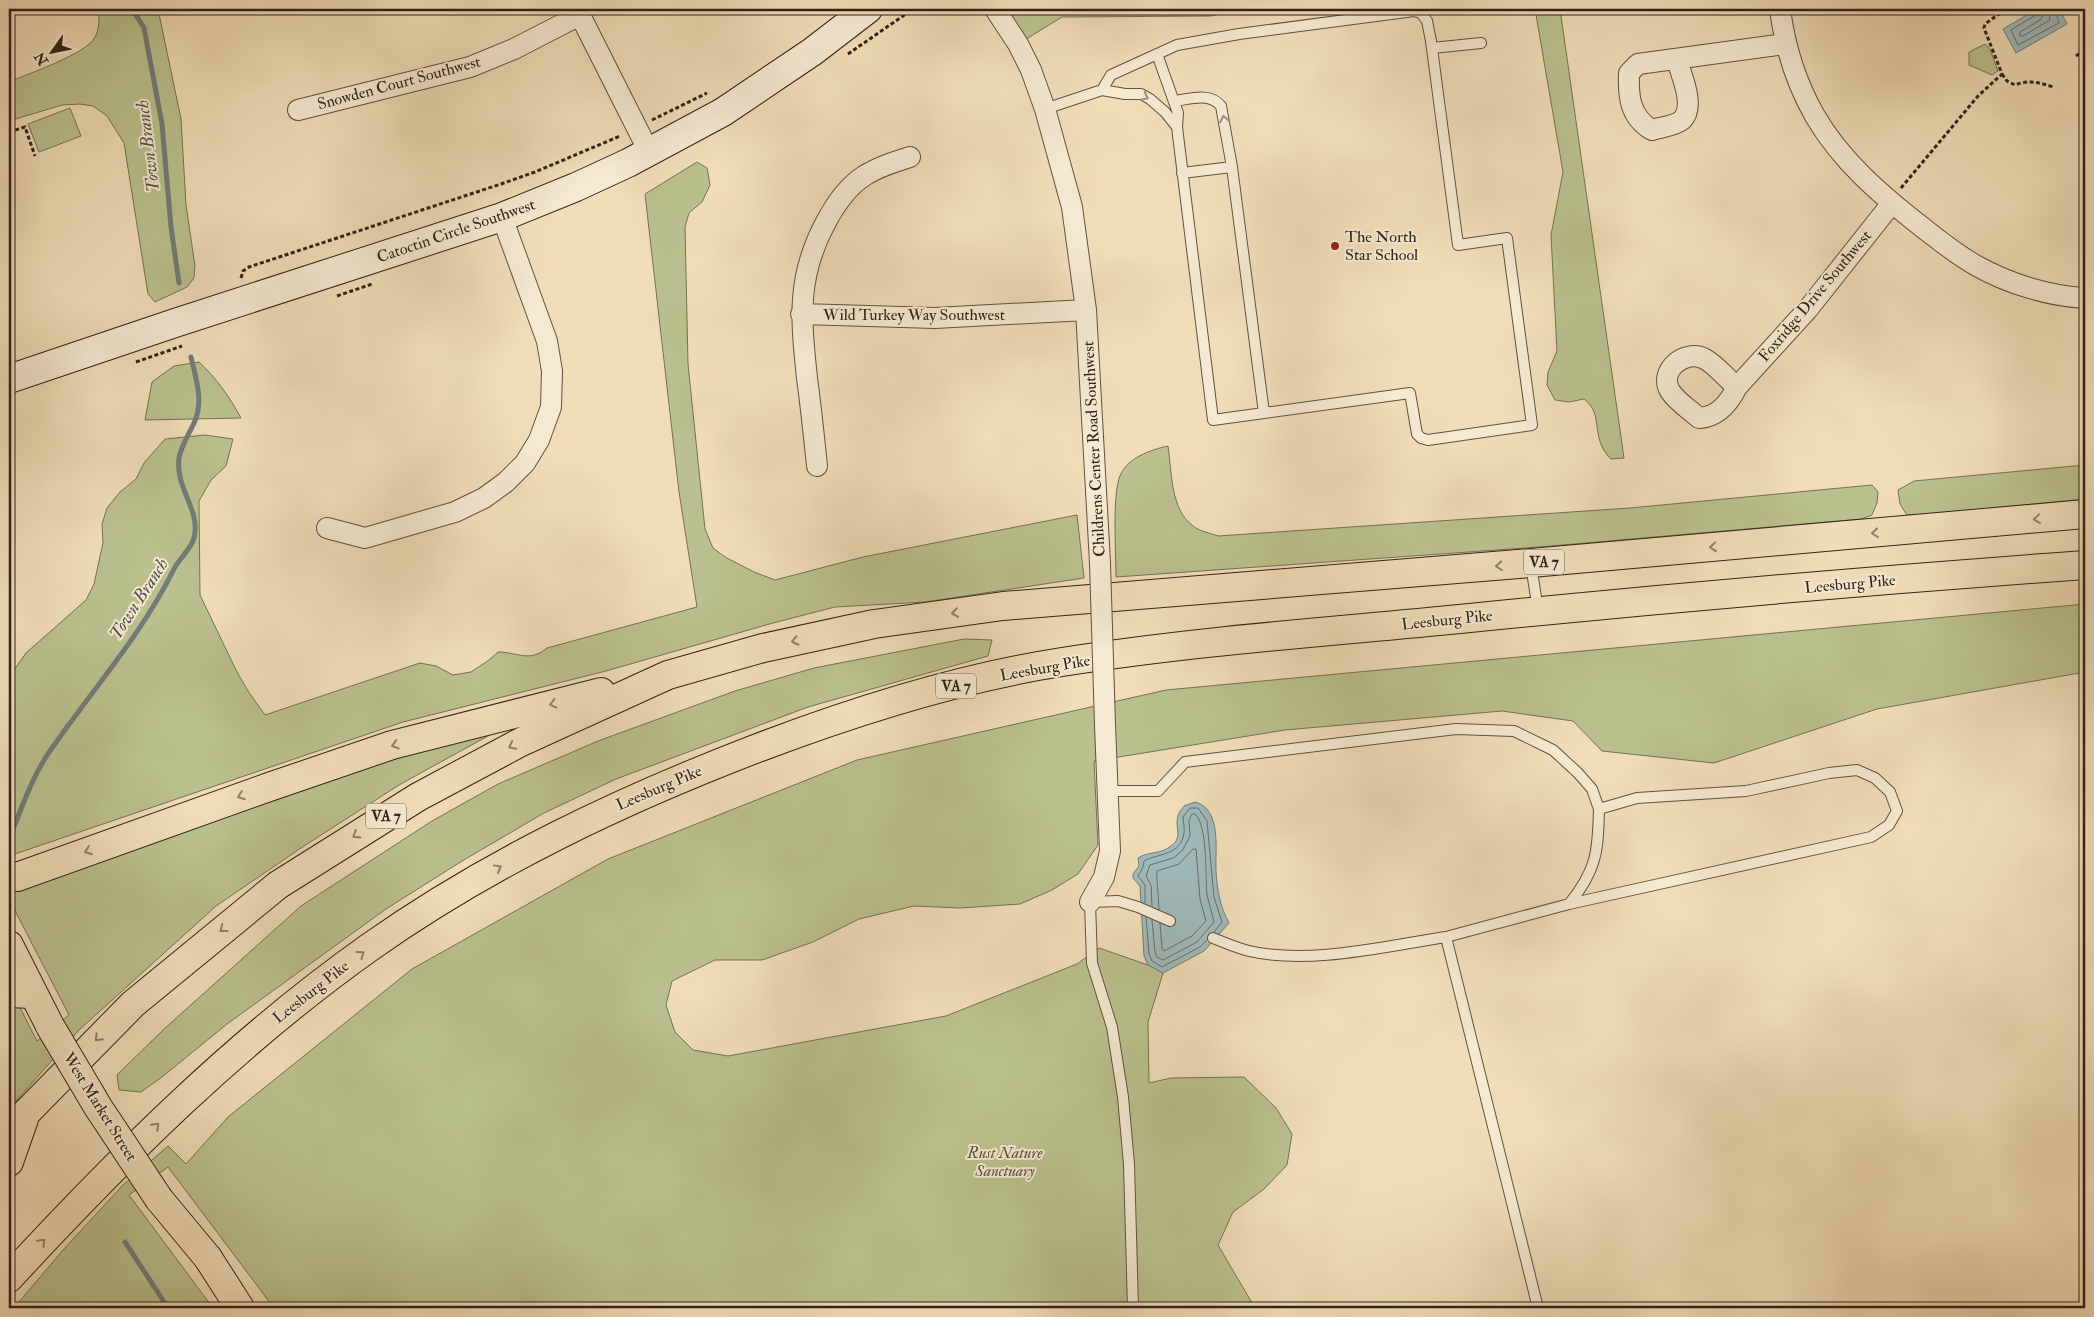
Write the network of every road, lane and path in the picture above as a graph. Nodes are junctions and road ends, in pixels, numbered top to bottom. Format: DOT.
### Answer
graph roads {
  1 [pos="868,9"];
  2 [pos="995,9"];
  3 [pos="1780,9"];
  4 [pos="2006,9"];
  5 [pos="579,12"];
  6 [pos="1481,43"];
  7 [pos="1785,44"];
  8 [pos="1432,48"];
  9 [pos="2085,50"];
  10 [pos="1156,54"];
  11 [pos="2076,56"];
  12 [pos="1677,60"];
  13 [pos="2002,74"];
  14 [pos="2054,86"];
  15 [pos="1102,90"];
  16 [pos="712,91"];
  17 [pos="1174,101"];
  18 [pos="1045,109"];
  19 [pos="298,110"];
  20 [pos="1177,127"];
  21 [pos="9,132"];
  22 [pos="644,141"];
  23 [pos="35,156"];
  24 [pos="910,156"];
  25 [pos="1232,167"];
  26 [pos="1182,173"];
  27 [pos="1889,200"];
  28 [pos="502,217"];
  29 [pos="2085,298"];
  30 [pos="241,303"];
  31 [pos="1086,310"];
  32 [pos="801,314"];
  33 [pos="9,379"];
  34 [pos="1737,387"];
  35 [pos="1264,413"];
  36 [pos="817,466"];
  37 [pos="2085,514"];
  38 [pos="327,528"];
  39 [pos="1531,563"];
  40 [pos="2085,564"];
  41 [pos="1538,611"];
  42 [pos="668,675"];
  43 [pos="1107,792"];
  44 [pos="1599,809"];
  45 [pos="9,877"];
  46 [pos="1090,902"];
  47 [pos="1569,904"];
  48 [pos="1170,921"];
  49 [pos="1446,936"];
  50 [pos="1216,939"];
  51 [pos="9,946"];
  52 [pos="20,994"];
  53 [pos="26,1113"];
  54 [pos="9,1135"];
  55 [pos="9,1162"];
  56 [pos="208,1258"];
  57 [pos="9,1278"];
  58 [pos="240,1308"];
  59 [pos="250,1308"];
  60 [pos="1133,1308"];
  61 [pos="1538,1308"];
  1 -- 22 [label="main road, Catoctin Circle Southwest"];
  2 -- 18 [label="street, Childrens Center Road Southwest"];
  3 -- 7 [label="street"];
  4 -- 13 [label="path"];
  5 -- 19 [label="street, Snowden Court Southwest"];
  5 -- 22 [label="street"];
  6 -- 8 [label="lane"];
  7 -- 12 [label="street"];
  7 -- 27 [label="street"];
  8 -- 10 [label="lane"];
  8 -- 35 [label="lane"];
  9 -- 11 [label="path"];
  10 -- 15 [label="lane"];
  10 -- 17 [label="lane"];
  13 -- 14 [label="path"];
  13 -- 27 [label="path"];
  15 -- 18 [label="lane"];
  15 -- 20 [label="lane, one-way"];
  16 -- 22 [label="path"];
  17 -- 20 [label="lane"];
  25 -- 17 [label="lane, one-way"];
  18 -- 31 [label="street, Childrens Center Road Southwest"];
  20 -- 26 [label="lane"];
  21 -- 23 [label="path"];
  22 -- 28 [label="main road, Catoctin Circle Southwest"];
  22 -- 30 [label="path"];
  24 -- 32 [label="street"];
  25 -- 26 [label="lane"];
  25 -- 35 [label="lane"];
  26 -- 35 [label="lane"];
  27 -- 29 [label="street"];
  27 -- 34 [label="street, Foxridge Drive Southwest"];
  28 -- 30 [label="main road, Catoctin Circle Southwest"];
  28 -- 38 [label="street"];
  30 -- 33 [label="main road, Catoctin Circle Southwest"];
  31 -- 32 [label="street, Wild Turkey Way Southwest"];
  31 -- 43 [label="street, Childrens Center Road Southwest, bridge"];
  32 -- 36 [label="street"];
  37 -- 39 [label="main road, VA 7, one-way"];
  39 -- 41 [label="lane"];
  39 -- 42 [label="main road, VA 7, one-way"];
  40 -- 41 [label="main road, Leesburg Pike / VA 7"];
  57 -- 41 [label="main road, Leesburg Pike / VA 7, one-way"];
  42 -- 45 [label="main road, one-way"];
  42 -- 53 [label="main road, VA 7, one-way"];
  43 -- 44 [label="lane"];
  43 -- 46 [label="street, Childrens Center Road Southwest"];
  44 -- 47 [label="lane"];
  44 -- 47 [label="lane"];
  46 -- 48 [label="lane"];
  46 -- 60 [label="lane"];
  47 -- 49 [label="lane"];
  49 -- 50 [label="lane"];
  49 -- 61 [label="lane"];
  51 -- 52 [label="main road, West Market Street"];
  52 -- 56 [label="main road, West Market Street, bridge"];
  53 -- 54 [label="main road, VA 7"];
  53 -- 55 [label="main road"];
  56 -- 58 [label="main road"];
  56 -- 59 [label="main road"];
}
